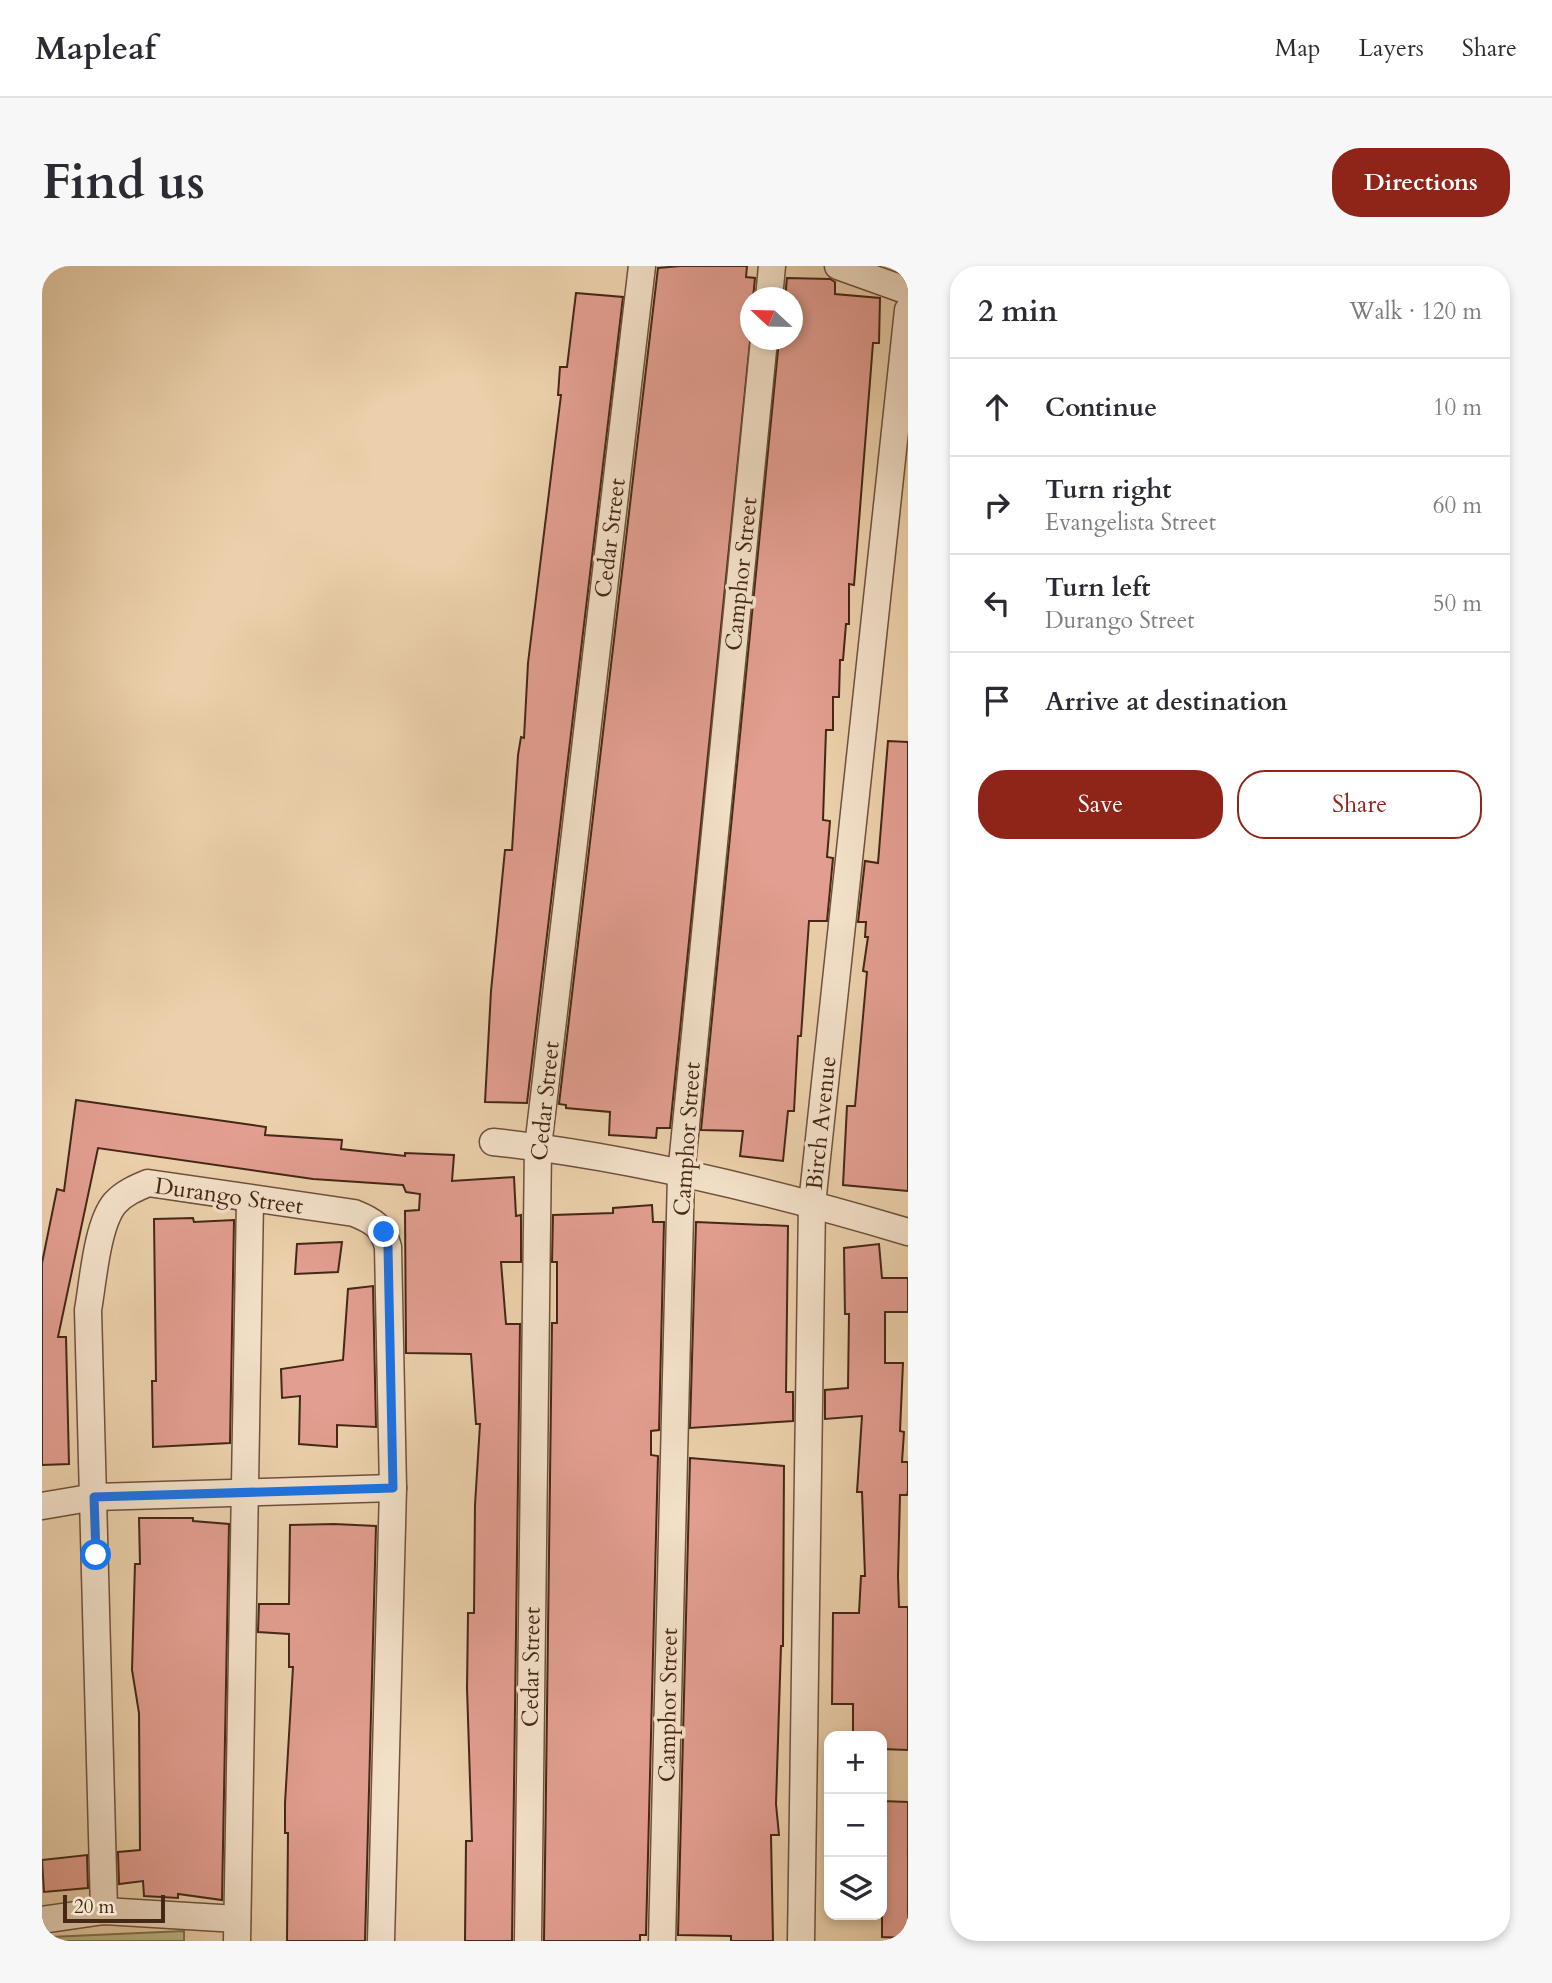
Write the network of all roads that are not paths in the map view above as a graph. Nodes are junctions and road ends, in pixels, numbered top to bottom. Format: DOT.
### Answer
graph roads {
  1 [pos="642,266"];
  2 [pos="772,266"];
  3 [pos="838,266"];
  4 [pos="770,287"];
  5 [pos="908,291"];
  6 [pos="908,310"];
  7 [pos="763,350"];
  8 [pos="493,1142"];
  9 [pos="538,1147"];
  10 [pos="681,1175"];
  11 [pos="250,1200"];
  12 [pos="812,1204"];
  13 [pos="908,1232"];
  14 [pos="393,1488"];
  15 [pos="244,1493"];
  16 [pos="94,1497"];
  17 [pos="42,1506"];
  18 [pos="104,1911"];
  19 [pos="42,1920"];
  20 [pos="237,1930"];
  21 [pos="381,1941"];
  22 [pos="528,1941"];
  23 [pos="662,1941"];
  24 [pos="800,1941"];
  1 -- 9 [label="street, Cedar Street"];
  2 -- 4 [label="street"];
  3 -- 5 [label="street"];
  6 -- 12 [label="street, Birch Avenue"];
  7 -- 10 [label="street, Camphor Street"];
  8 -- 9 [label="street"];
  9 -- 10 [label="street"];
  9 -- 22 [label="street, Cedar Street"];
  10 -- 12 [label="street"];
  10 -- 23 [label="street, Camphor Street"];
  11 -- 14 [label="street, Durango Street"];
  11 -- 15 [label="street"];
  11 -- 16 [label="street, Durango Street"];
  12 -- 13 [label="street"];
  12 -- 24 [label="street, Birch Avenue"];
  14 -- 15 [label="street"];
  14 -- 21 [label="street"];
  15 -- 16 [label="street"];
  15 -- 20 [label="street"];
  16 -- 17 [label="street"];
  16 -- 18 [label="street, Durango Street"];
  18 -- 19 [label="street"];
  18 -- 20 [label="street"];
}
